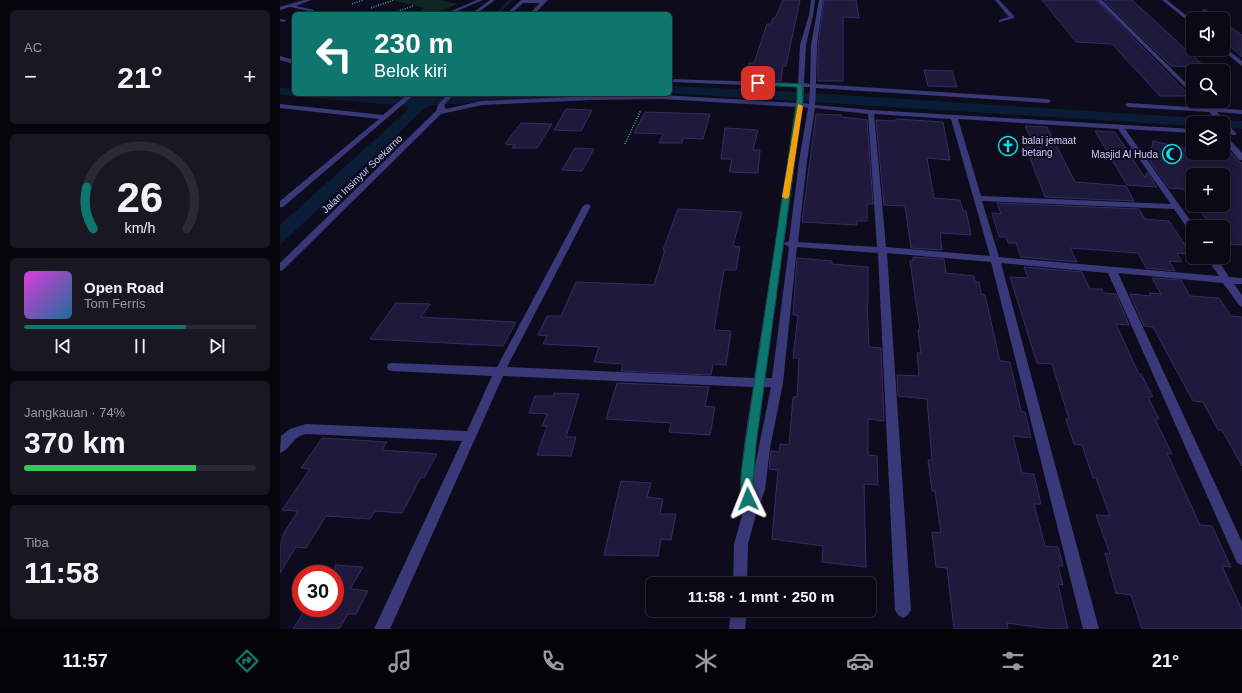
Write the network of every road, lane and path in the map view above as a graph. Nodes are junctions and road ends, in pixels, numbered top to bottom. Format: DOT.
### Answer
graph roads {
  1 [pos="309,0"];
  2 [pos="363,0"];
  3 [pos="394,0"];
  4 [pos="481,0"];
  5 [pos="493,0"];
  6 [pos="813,0"];
  7 [pos="821,0"];
  8 [pos="997,0"];
  9 [pos="1099,0"];
  10 [pos="1164,0"];
  11 [pos="523,1"];
  12 [pos="545,1"];
  13 [pos="352,4"];
  14 [pos="289,6"];
  15 [pos="413,6"];
  16 [pos="371,8"];
  17 [pos="280,9"];
  18 [pos="312,11"];
  19 [pos="396,12"];
  20 [pos="451,12"];
  21 [pos="476,12"];
  22 [pos="510,12"];
  23 [pos="533,12"];
  24 [pos="1186,18"];
  25 [pos="1001,21"];
  26 [pos="1230,54"];
  27 [pos="280,58"];
  28 [pos="292,61"];
  29 [pos="1242,64"];
  30 [pos="672,80"];
  31 [pos="1186,86"];
  32 [pos="800,87"];
  33 [pos="814,88"];
  34 [pos="410,96"];
  35 [pos="450,96"];
  36 [pos="647,97"];
  37 [pos="1048,101"];
  38 [pos="800,102"];
  39 [pos="812,103"];
  40 [pos="1128,106"];
  41 [pos="281,107"];
  42 [pos="442,107"];
  43 [pos="1211,110"];
  44 [pos="871,112"];
  45 [pos="1242,112"];
  46 [pos="1217,116"];
  47 [pos="383,117"];
  48 [pos="954,117"];
  49 [pos="1120,127"];
  50 [pos="1186,132"];
  51 [pos="1230,141"];
  52 [pos="625,144"];
  53 [pos="1242,158"];
  54 [pos="977,198"];
  55 [pos="280,205"];
  56 [pos="586,206"];
  57 [pos="1177,207"];
  58 [pos="1186,220"];
  59 [pos="779,243"];
  60 [pos="794,244"];
  61 [pos="882,250"];
  62 [pos="995,259"];
  63 [pos="1216,264"];
  64 [pos="280,268"];
  65 [pos="1111,269"];
  66 [pos="1227,280"];
  67 [pos="1242,281"];
  68 [pos="1242,302"];
  69 [pos="392,367"];
  70 [pos="500,371"];
  71 [pos="760,382"];
  72 [pos="777,383"];
  73 [pos="470,436"];
  74 [pos="280,446"];
  75 [pos="749,514"];
  76 [pos="1242,558"];
  77 [pos="740,577"];
  78 [pos="903,610"];
  79 [pos="738,617"];
  80 [pos="382,629"];
  81 [pos="737,629"];
  82 [pos="1091,629"];
  1 -- 14 [label="street"];
  2 -- 13 [label="path"];
  3 -- 16 [label="path"];
  4 -- 20 [label="street"];
  5 -- 21 [label="street"];
  6 -- 32 [label="street"];
  7 -- 33 [label="street"];
  8 -- 25 [label="street"];
  9 -- 31 [label="street"];
  10 -- 24 [label="street"];
  11 -- 12 [label="street"];
  11 -- 22 [label="street"];
  12 -- 23 [label="street"];
  14 -- 17 [label="street"];
  14 -- 18 [label="street"];
  15 -- 19 [label="path"];
  26 -- 29 [label="street"];
  27 -- 28 [label="street"];
  30 -- 32 [label="street"];
  32 -- 33 [label="street"];
  32 -- 38 [label="street"];
  33 -- 37 [label="street"];
  33 -- 39 [label="street"];
  34 -- 47 [label="street"];
  35 -- 42 [label="street, Jalan Insinyur Soekarno"];
  36 -- 38 [label="street"];
  36 -- 42 [label="street"];
  36 -- 52 [label="path"];
  38 -- 39 [label="street"];
  38 -- 59 [label="street"];
  39 -- 44 [label="street"];
  39 -- 60 [label="street"];
  40 -- 43 [label="street"];
  41 -- 47 [label="street"];
  42 -- 64 [label="street, Jalan Insinyur Soekarno"];
  43 -- 45 [label="street"];
  43 -- 46 [label="street"];
  44 -- 48 [label="street"];
  44 -- 61 [label="street"];
  47 -- 55 [label="street"];
  48 -- 49 [label="street"];
  48 -- 54 [label="street"];
  49 -- 50 [label="street"];
  49 -- 57 [label="street"];
  51 -- 53 [label="street"];
  54 -- 57 [label="street"];
  54 -- 62 [label="street"];
  56 -- 70 [label="street"];
  57 -- 58 [label="street"];
  59 -- 60 [label="street"];
  59 -- 71 [label="street"];
  60 -- 61 [label="street"];
  60 -- 72 [label="street"];
  61 -- 62 [label="street"];
  61 -- 78 [label="street"];
  62 -- 65 [label="street"];
  62 -- 82 [label="street"];
  63 -- 66 [label="street"];
  65 -- 66 [label="street"];
  65 -- 76 [label="street"];
  66 -- 67 [label="street"];
  66 -- 68 [label="street"];
  69 -- 70 [label="street"];
  70 -- 71 [label="street"];
  70 -- 73 [label="street"];
  71 -- 72 [label="street"];
  71 -- 75 [label="street"];
  72 -- 75 [label="street"];
  73 -- 74 [label="street"];
  73 -- 80 [label="street"];
  75 -- 77 [label="street"];
  79 -- 81 [label="street"];
}
